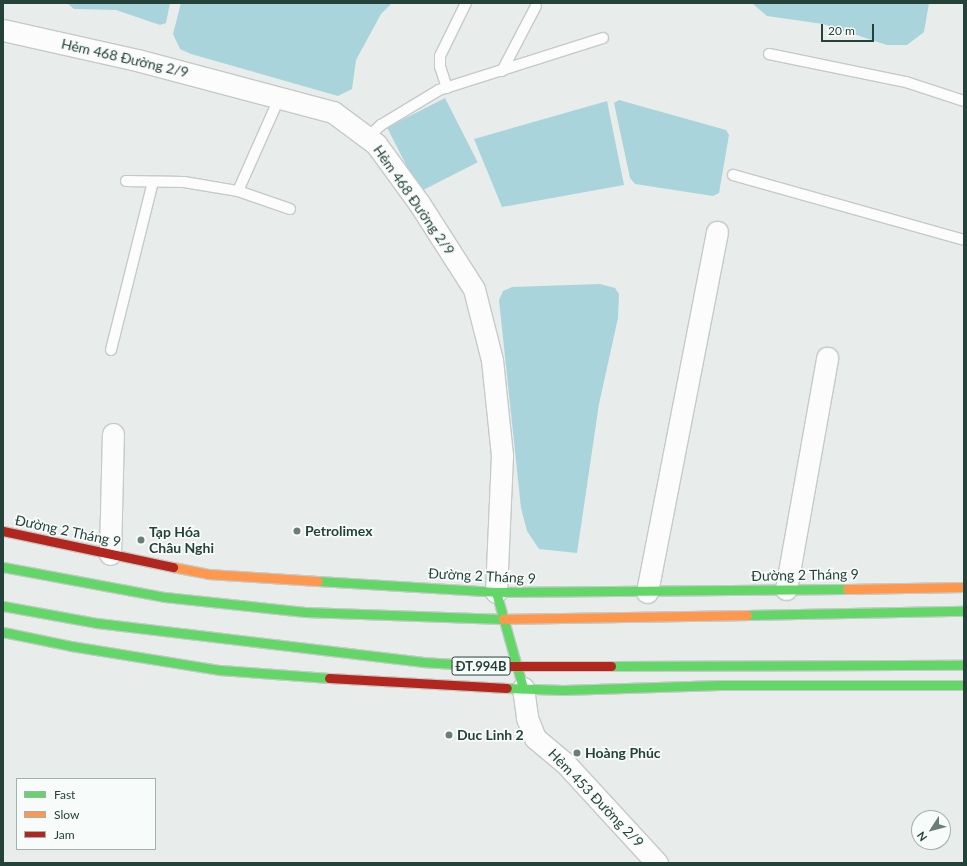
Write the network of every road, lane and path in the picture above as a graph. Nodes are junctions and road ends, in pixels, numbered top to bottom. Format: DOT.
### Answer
graph roads {
  1 [pos="466,3"];
  2 [pos="536,6"];
  3 [pos="3,30"];
  4 [pos="603,38"];
  5 [pos="770,54"];
  6 [pos="502,71"];
  7 [pos="447,88"];
  8 [pos="280,96"];
  9 [pos="964,101"];
  10 [pos="368,137"];
  11 [pos="733,175"];
  12 [pos="126,181"];
  13 [pos="153,182"];
  14 [pos="238,191"];
  15 [pos="290,209"];
  16 [pos="717,232"];
  17 [pos="964,240"];
  18 [pos="111,350"];
  19 [pos="828,358"];
  20 [pos="113,434"];
  21 [pos="3,531"];
  22 [pos="110,554"];
  23 [pos="3,567"];
  24 [pos="964,587"];
  25 [pos="786,589"];
  26 [pos="496,592"];
  27 [pos="647,592"];
  28 [pos="3,606"];
  29 [pos="964,611"];
  30 [pos="505,619"];
  31 [pos="3,632"];
  32 [pos="964,665"];
  33 [pos="517,666"];
  34 [pos="964,685"];
  35 [pos="524,688"];
  36 [pos="657,863"];
  1 -- 7 [label="lane"];
  2 -- 6 [label="lane"];
  3 -- 8 [label="street, Hẻm 468 Đường 2/9"];
  4 -- 6 [label="lane"];
  5 -- 9 [label="lane"];
  6 -- 7 [label="lane"];
  7 -- 10 [label="lane"];
  8 -- 10 [label="street, Hẻm 468 Đường 2/9"];
  8 -- 14 [label="lane"];
  10 -- 26 [label="street, Hẻm 468 Đường 2/9"];
  11 -- 17 [label="lane"];
  12 -- 13 [label="lane"];
  13 -- 14 [label="lane"];
  13 -- 18 [label="lane"];
  14 -- 15 [label="lane"];
  16 -- 27 [label="street"];
  19 -- 25 [label="street"];
  20 -- 22 [label="street"];
  21 -- 22 [label="main road, Đường 2 Tháng 9"];
  22 -- 26 [label="main road, Đường 2 Tháng 9"];
  23 -- 30 [label="main road"];
  24 -- 25 [label="main road, Đường 2 Tháng 9"];
  25 -- 27 [label="main road, Đường 2 Tháng 9"];
  26 -- 27 [label="main road, Đường 2 Tháng 9"];
  26 -- 30 [label="main road"];
  28 -- 33 [label="main road, ĐT.994B"];
  29 -- 30 [label="main road"];
  30 -- 33 [label="main road"];
  31 -- 35 [label="main road, ĐT.994B"];
  32 -- 33 [label="main road, ĐT.994B"];
  33 -- 35 [label="main road"];
  34 -- 35 [label="main road, ĐT.994B"];
  35 -- 36 [label="street, Hẻm 453 Đường 2/9"];
}
